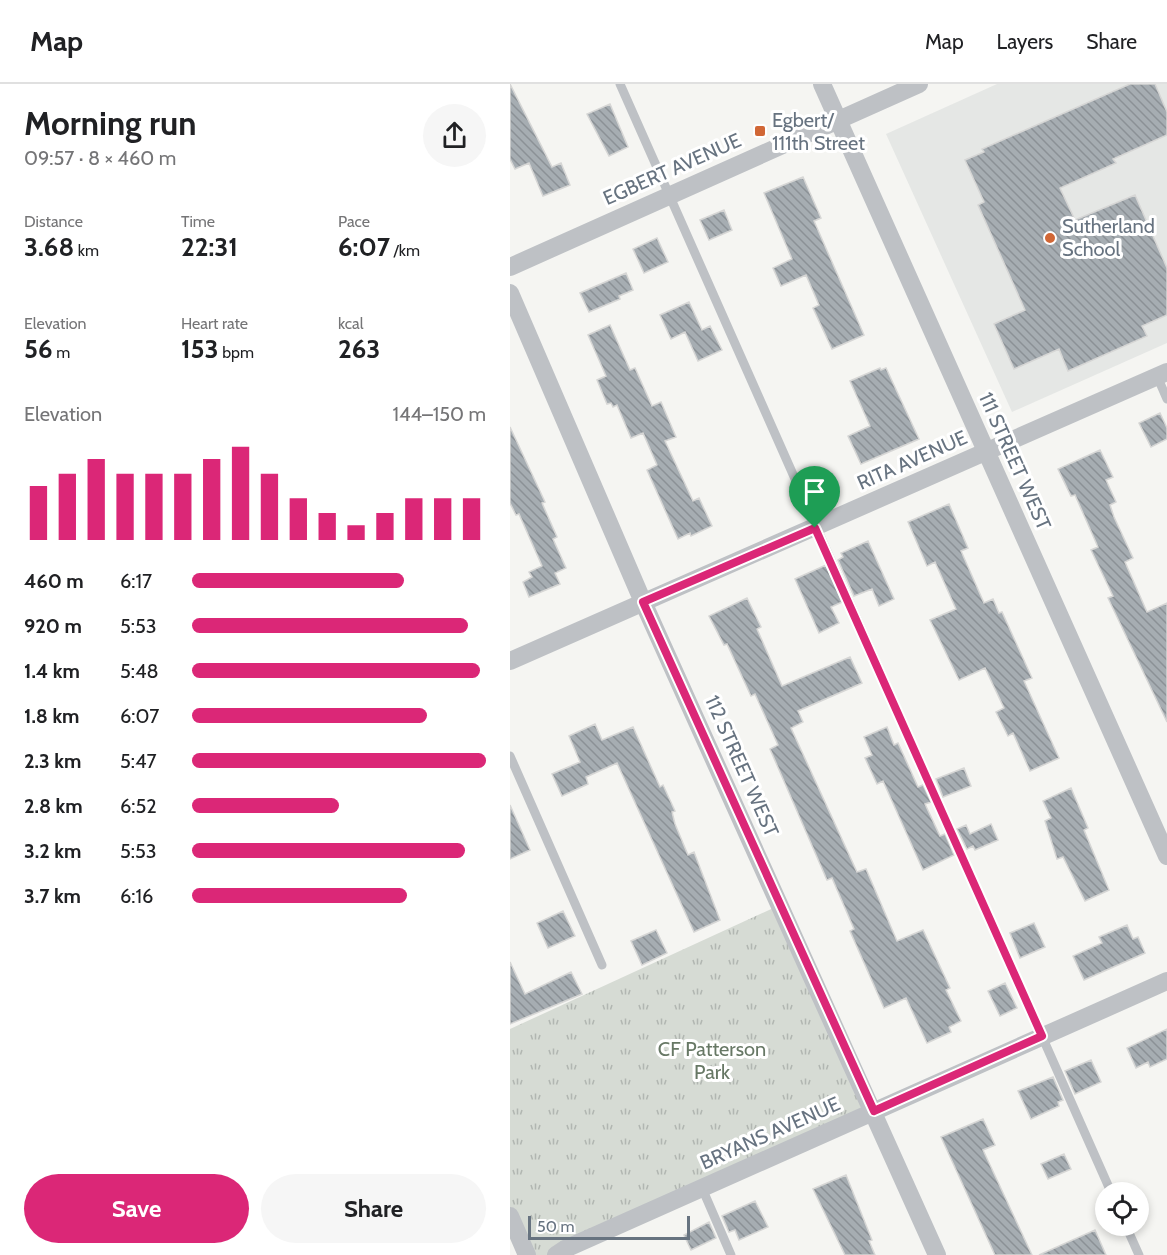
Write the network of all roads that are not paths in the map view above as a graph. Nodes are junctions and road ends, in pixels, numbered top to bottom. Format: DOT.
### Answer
graph roads {
  1 [pos="620,84"];
  2 [pos="822,84"];
  3 [pos="919,84"];
  4 [pos="839,120"];
  5 [pos="669,194"];
  6 [pos="510,267"];
  7 [pos="510,293"];
  8 [pos="1162,374"];
  9 [pos="1167,399"];
  10 [pos="985,451"];
  11 [pos="815,528"];
  12 [pos="643,602"];
  13 [pos="510,661"];
  14 [pos="510,756"];
  15 [pos="1167,856"];
  16 [pos="602,965"];
  17 [pos="1167,981"];
  18 [pos="1042,1036"];
  19 [pos="874,1111"];
  20 [pos="1107,1182"];
  21 [pos="702,1188"];
  22 [pos="510,1216"];
  23 [pos="1130,1236"];
  24 [pos="527,1255"];
  25 [pos="556,1255"];
  26 [pos="731,1255"];
  27 [pos="937,1255"];
  28 [pos="1139,1255"];
  1 -- 5 [label="lane"];
  2 -- 4 [label="street, 111 STREET WEST"];
  3 -- 4 [label="street, EGBERT AVENUE"];
  4 -- 5 [label="street, EGBERT AVENUE"];
  4 -- 10 [label="street, 111 STREET WEST"];
  5 -- 6 [label="street, EGBERT AVENUE"];
  5 -- 11 [label="lane"];
  7 -- 12 [label="street, 112 STREET WEST"];
  8 -- 9 [label="lane"];
  8 -- 10 [label="street, RITA AVENUE"];
  10 -- 11 [label="street, RITA AVENUE"];
  10 -- 15 [label="street, 111 STREET WEST"];
  11 -- 12 [label="street, RITA AVENUE"];
  11 -- 18 [label="lane"];
  12 -- 13 [label="street, RITA AVENUE"];
  12 -- 19 [label="street, 112 STREET WEST"];
  14 -- 16 [label="lane"];
  17 -- 18 [label="street, BRYANS AVENUE"];
  18 -- 19 [label="street, BRYANS AVENUE"];
  18 -- 20 [label="lane"];
  19 -- 21 [label="street, BRYANS AVENUE"];
  19 -- 27 [label="street, 112 STREET WEST"];
  21 -- 25 [label="street, BRYANS AVENUE"];
  21 -- 26 [label="lane"];
  22 -- 24 [label="street"];
  23 -- 28 [label="lane"];
}
